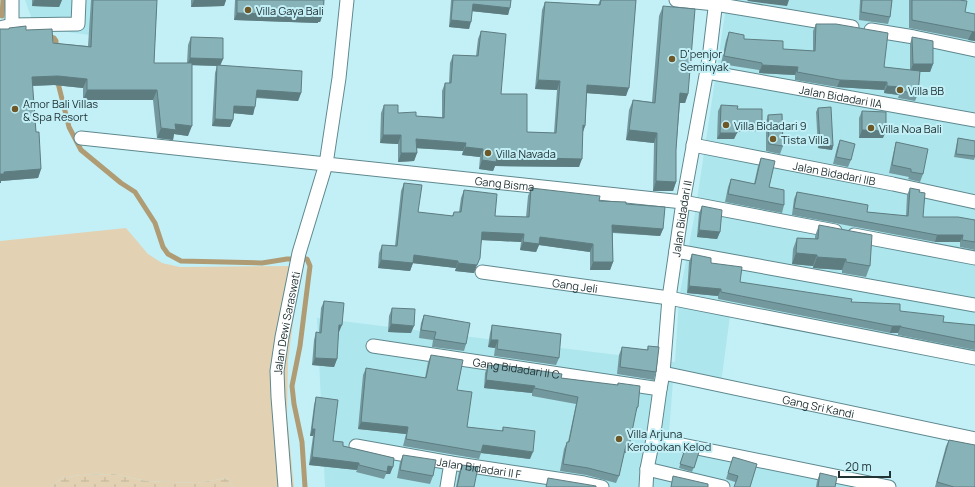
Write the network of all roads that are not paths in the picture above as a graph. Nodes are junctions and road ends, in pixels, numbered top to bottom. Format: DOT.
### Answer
graph roads {
  1 [pos="12,0"];
  2 [pos="80,0"];
  3 [pos="347,0"];
  4 [pos="676,0"];
  5 [pos="715,2"];
  6 [pos="6,26"];
  7 [pos="975,50"];
  8 [pos="707,72"];
  9 [pos="975,120"];
  10 [pos="81,138"];
  11 [pos="693,145"];
  12 [pos="326,164"];
  13 [pos="683,202"];
  14 [pos="975,202"];
  15 [pos="676,251"];
  16 [pos="975,258"];
  17 [pos="482,272"];
  18 [pos="669,298"];
  19 [pos="975,305"];
  20 [pos="373,346"];
  21 [pos="975,358"];
  22 [pos="663,373"];
  23 [pos="660,389"];
  24 [pos="975,438"];
  25 [pos="653,439"];
  26 [pos="356,446"];
  27 [pos="451,463"];
  28 [pos="647,469"];
  29 [pos="575,484"];
  30 [pos="285,487"];
  31 [pos="447,487"];
  32 [pos="602,487"];
  33 [pos="646,487"];
  34 [pos="722,487"];
  35 [pos="889,487"];
  1 -- 6 [label="street"];
  2 -- 6 [label="street"];
  3 -- 12 [label="street, Jalan Dewi Saraswati"];
  4 -- 5 [label="street"];
  5 -- 7 [label="street"];
  5 -- 8 [label="street, Jalan Bidadari II"];
  8 -- 9 [label="street, Jalan Bidadari IIA"];
  8 -- 11 [label="street, Jalan Bidadari II"];
  10 -- 12 [label="street"];
  11 -- 13 [label="street, Jalan Bidadari II"];
  11 -- 14 [label="street, Jalan Bidadari IIB"];
  12 -- 13 [label="street, Gang Bisma"];
  12 -- 30 [label="street, Jalan Dewi Saraswati"];
  13 -- 15 [label="street, Jalan Bidadari II"];
  13 -- 16 [label="street, Gang Bisma"];
  15 -- 18 [label="street, Jalan Bidadari II"];
  15 -- 19 [label="street"];
  17 -- 18 [label="street, Gang Jeli"];
  18 -- 21 [label="street, Gang Jeli"];
  18 -- 22 [label="street, Jalan Bidadari II"];
  20 -- 23 [label="street, Gang Bidadari II C"];
  22 -- 23 [label="street, Jalan Bidadari II"];
  22 -- 24 [label="street, Gang Sri Kandi"];
  23 -- 25 [label="street, Jalan Bidadari II"];
  25 -- 28 [label="street, Jalan Bidadari II"];
  25 -- 35 [label="street"];
  26 -- 27 [label="street, Jalan Bidadari II F"];
  27 -- 29 [label="street, Jalan Bidadari II F"];
  27 -- 31 [label="street"];
  28 -- 33 [label="street, Jalan Bidadari II"];
  28 -- 34 [label="street"];
  29 -- 32 [label="street, Jalan Bidadari II F"];
}
